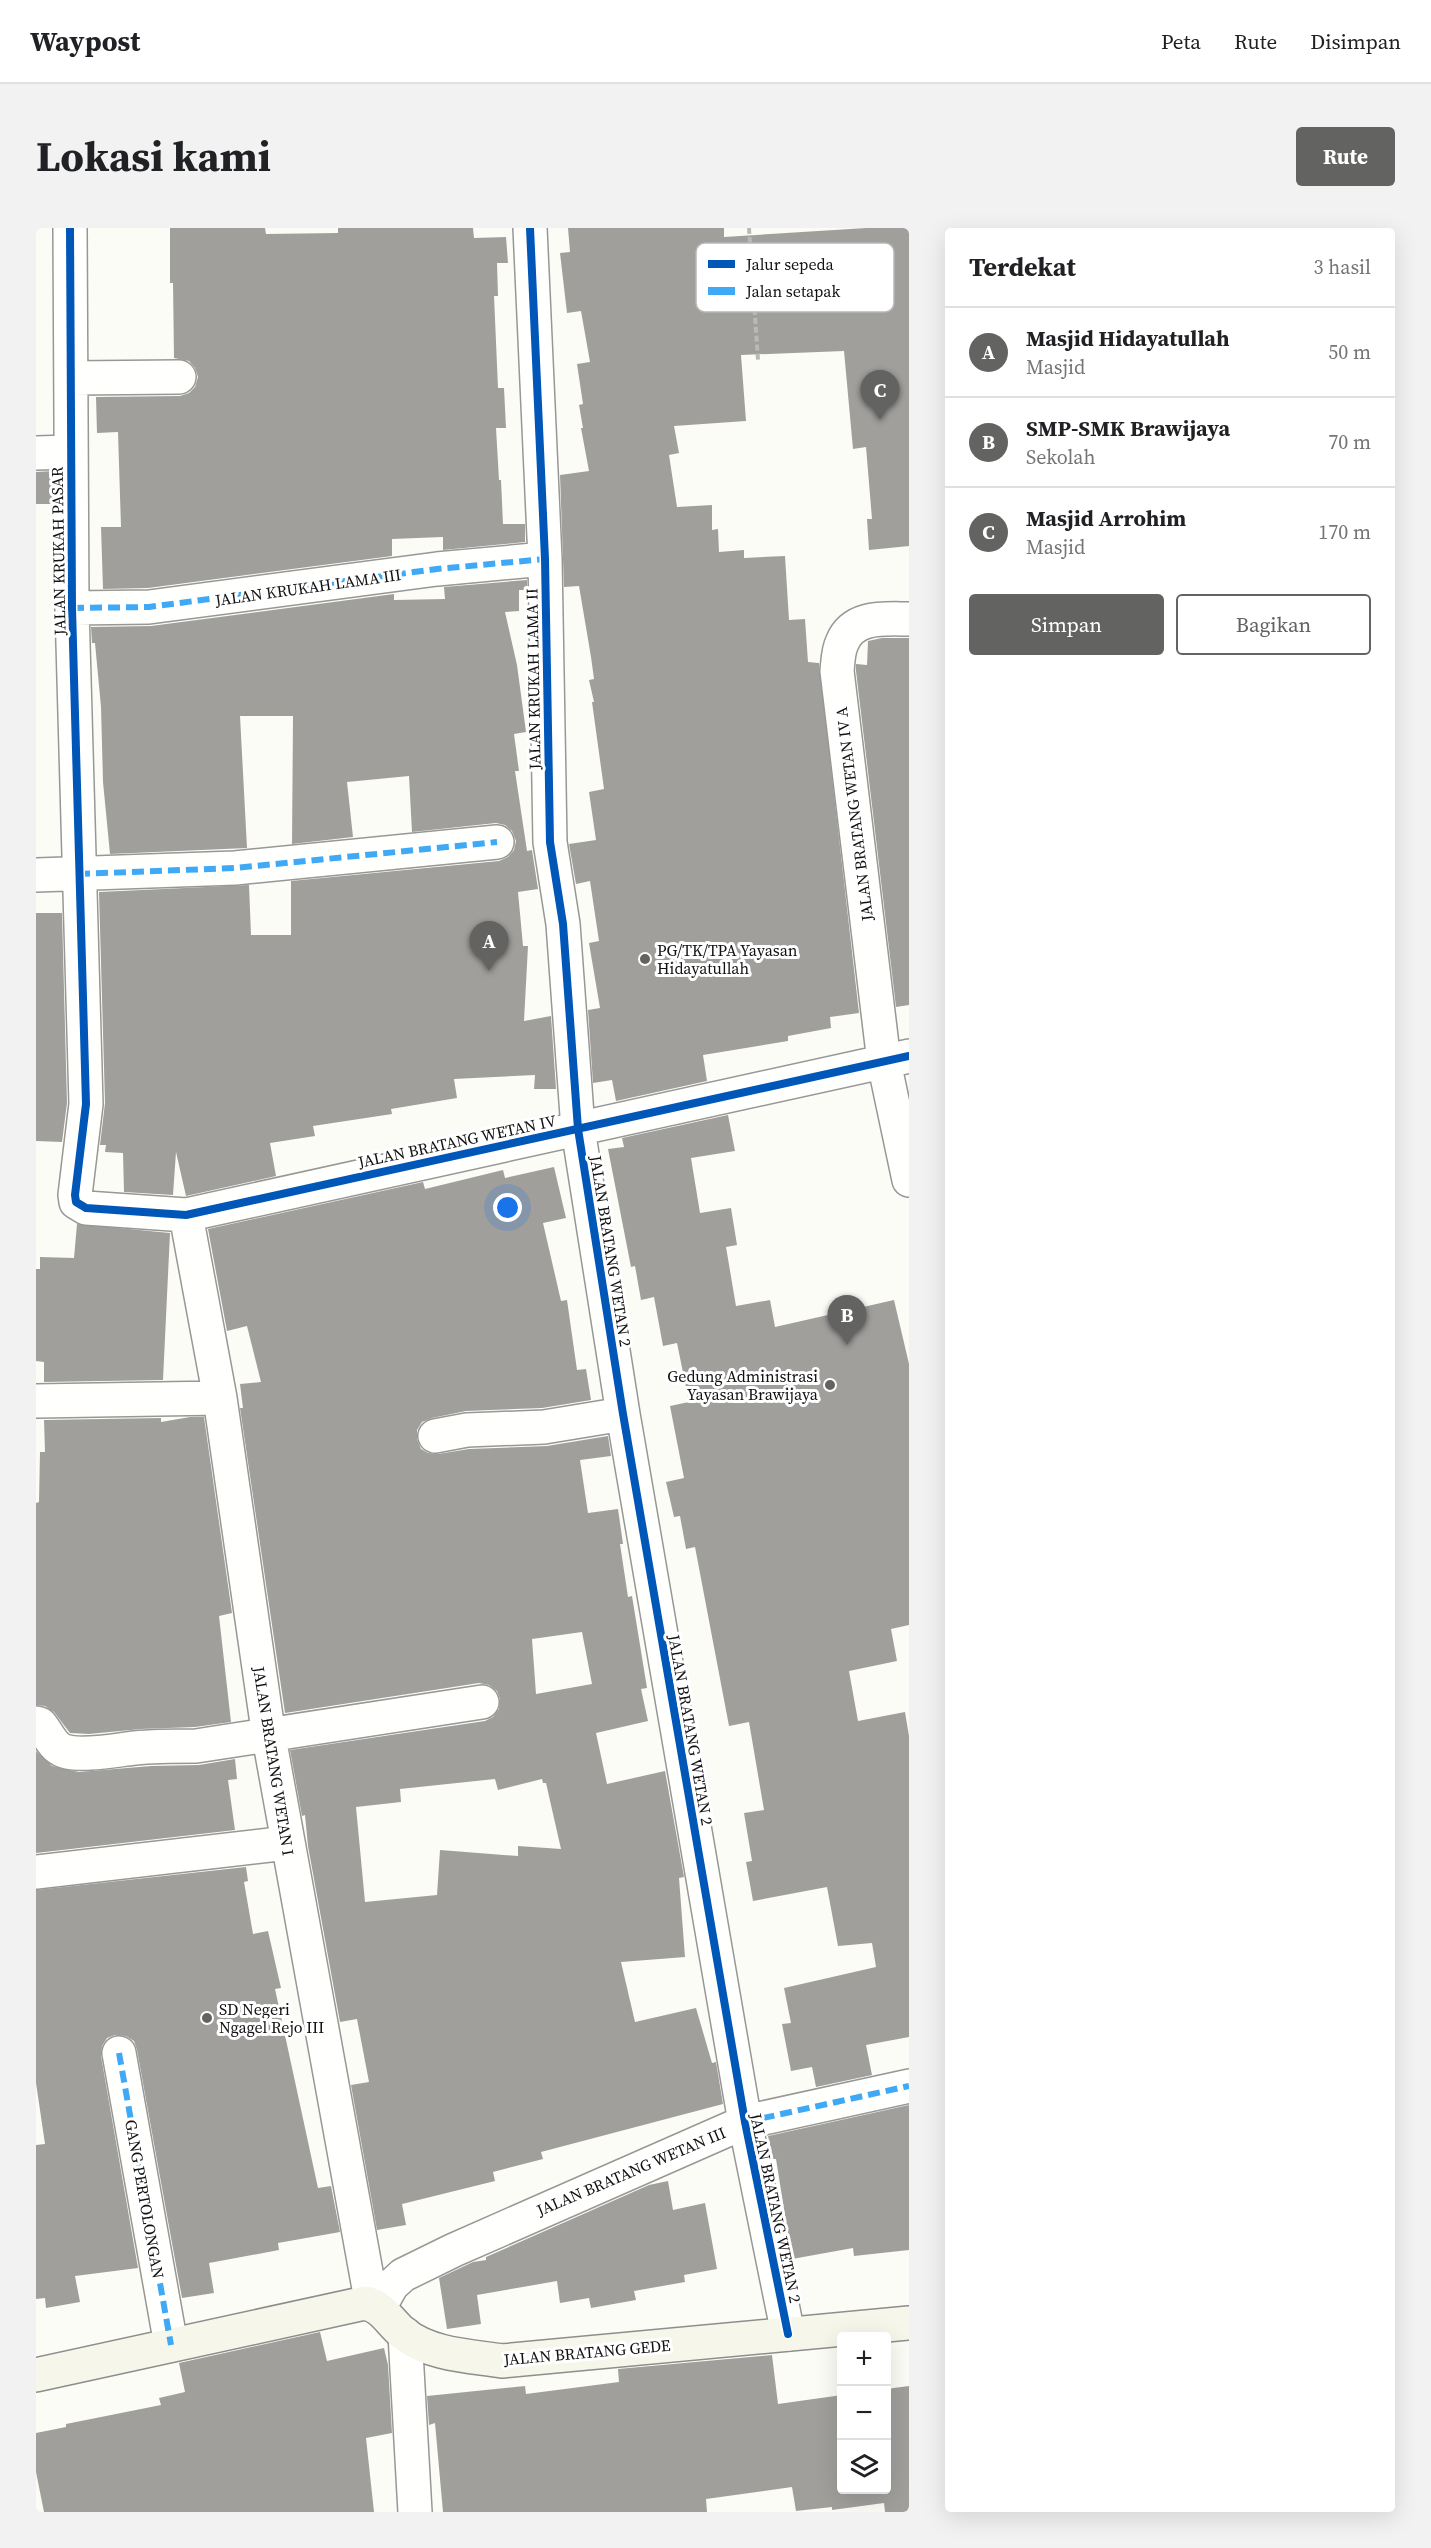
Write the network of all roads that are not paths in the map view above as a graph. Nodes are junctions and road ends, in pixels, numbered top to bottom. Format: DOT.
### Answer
graph roads {
  1 [pos="70,228"];
  2 [pos="530,228"];
  3 [pos="179,377"];
  4 [pos="71,378"];
  5 [pos="70,452"];
  6 [pos="36,453"];
  7 [pos="544,559"];
  8 [pos="72,608"];
  9 [pos="909,619"];
  10 [pos="497,842"];
  11 [pos="78,874"];
  12 [pos="36,875"];
  13 [pos="896,1059"];
  14 [pos="578,1129"];
  15 [pos="909,1180"];
  16 [pos="186,1215"];
  17 [pos="220,1398"];
  18 [pos="36,1401"];
  19 [pos="623,1413"];
  20 [pos="435,1436"];
  21 [pos="482,1702"];
  22 [pos="36,1723"];
  23 [pos="269,1737"];
  24 [pos="287,1842"];
  25 [pos="36,1872"];
  26 [pos="119,2053"];
  27 [pos="909,2086"];
  28 [pos="745,2122"];
  29 [pos="376,2306"];
  30 [pos="909,2323"];
  31 [pos="405,2334"];
  32 [pos="788,2334"];
  33 [pos="171,2344"];
  34 [pos="36,2374"];
  35 [pos="415,2512"];
  1 -- 4 [label="street, JALAN KRUKAH PASAR"];
  2 -- 7 [label="street, JALAN KRUKAH LAMA II"];
  3 -- 4 [label="street"];
  4 -- 5 [label="street, JALAN KRUKAH PASAR"];
  5 -- 6 [label="street"];
  5 -- 8 [label="street, JALAN KRUKAH PASAR"];
  7 -- 8 [label="street, JALAN KRUKAH LAMA III"];
  7 -- 14 [label="street, JALAN KRUKAH LAMA II"];
  8 -- 11 [label="street, JALAN KRUKAH PASAR"];
  9 -- 13 [label="street, JALAN BRATANG WETAN IV A"];
  10 -- 11 [label="street"];
  11 -- 12 [label="street"];
  11 -- 16 [label="street, JALAN KRUKAH PASAR"];
  13 -- 14 [label="street, JALAN BRATANG WETAN IV"];
  13 -- 15 [label="street, JALAN BRATANG WETAN IV A"];
  14 -- 16 [label="street, JALAN BRATANG WETAN IV"];
  14 -- 19 [label="street, JALAN BRATANG WETAN 2"];
  16 -- 17 [label="street, JALAN BRATANG WETAN I"];
  17 -- 18 [label="street"];
  17 -- 23 [label="street, JALAN BRATANG WETAN I"];
  19 -- 20 [label="street"];
  19 -- 28 [label="street, JALAN BRATANG WETAN 2"];
  21 -- 23 [label="street"];
  22 -- 23 [label="street"];
  23 -- 24 [label="street, JALAN BRATANG WETAN I"];
  24 -- 25 [label="street"];
  24 -- 29 [label="street, JALAN BRATANG WETAN I"];
  26 -- 33 [label="street, GANG PERTOLONGAN"];
  27 -- 28 [label="street, JALAN BRATANG WETAN III"];
  28 -- 29 [label="street, JALAN BRATANG WETAN III"];
  28 -- 32 [label="street, JALAN BRATANG WETAN 2"];
  29 -- 31 [label="main road, JALAN BRATANG GEDE"];
  29 -- 33 [label="main road"];
  30 -- 32 [label="main road, JALAN BRATANG GEDE"];
  31 -- 32 [label="main road, JALAN BRATANG GEDE"];
  31 -- 35 [label="street"];
  33 -- 34 [label="main road"];
}
